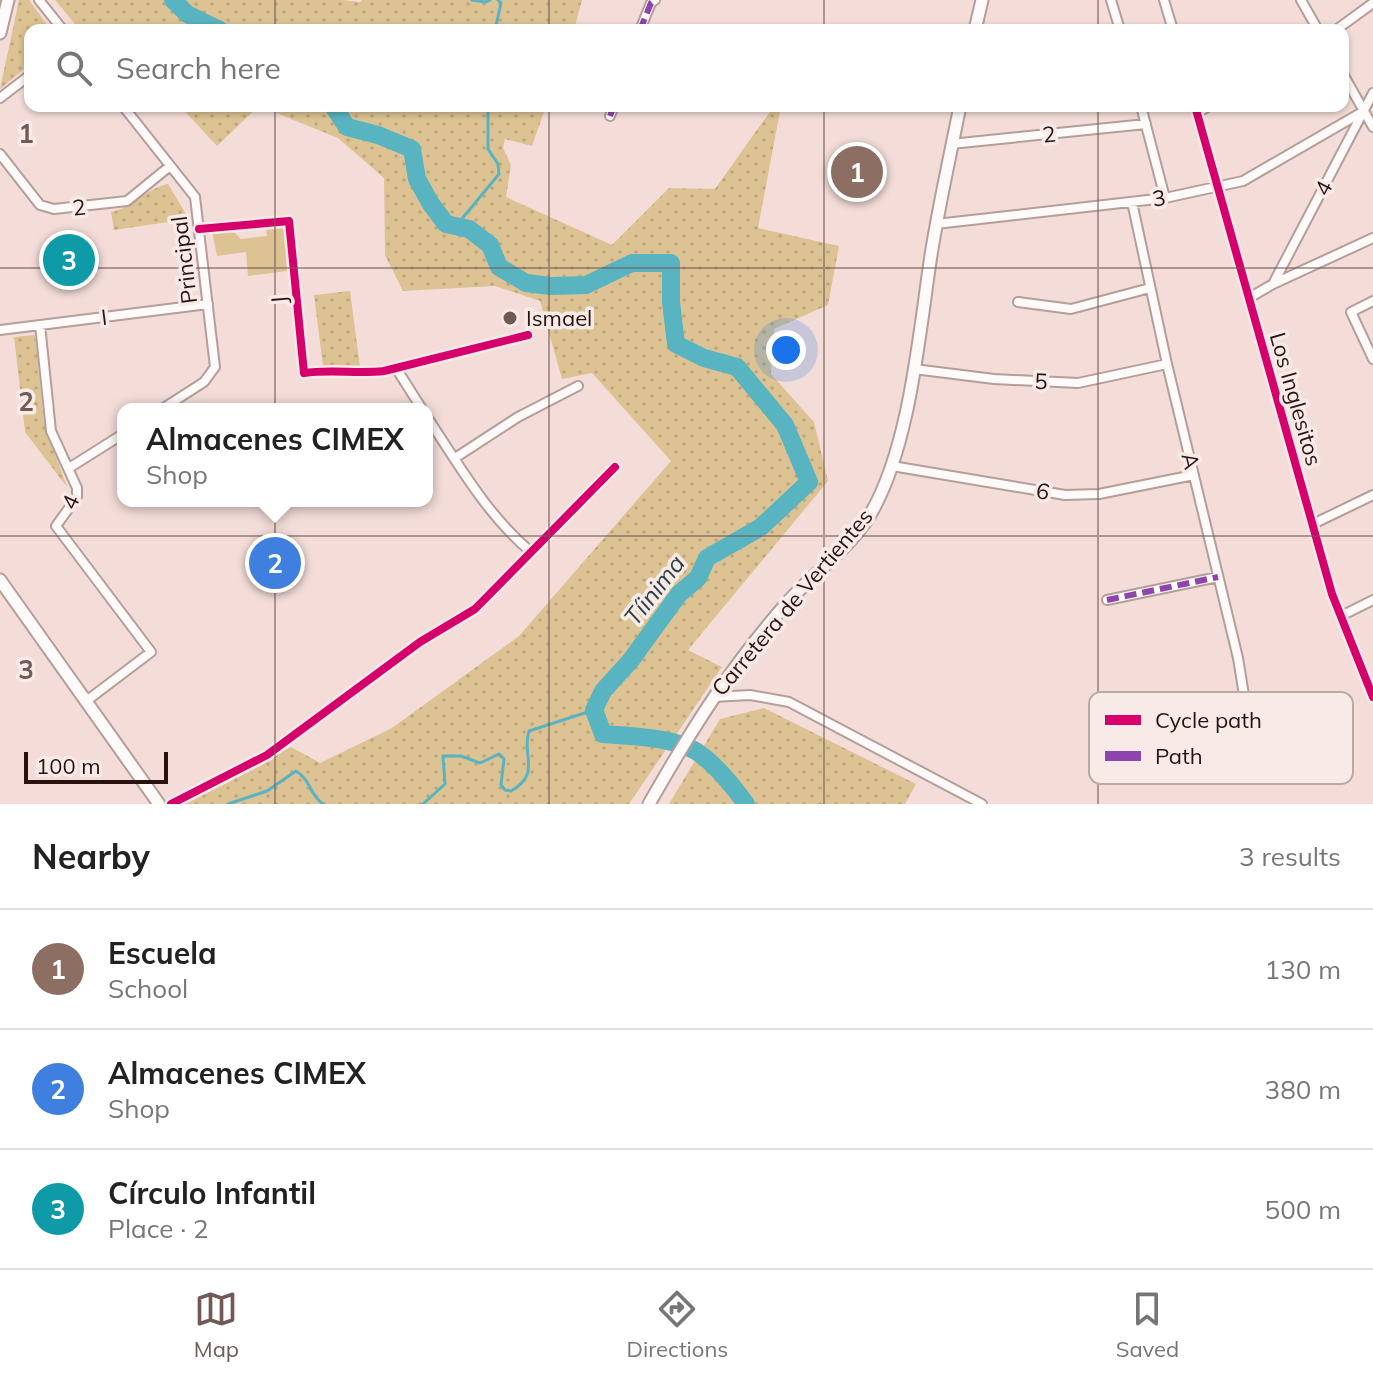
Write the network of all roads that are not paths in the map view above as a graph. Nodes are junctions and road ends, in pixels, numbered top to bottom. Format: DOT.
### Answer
graph roads {
  1 [pos="8,0"];
  2 [pos="39,0"];
  3 [pos="655,0"];
  4 [pos="1111,0"];
  5 [pos="1164,0"];
  6 [pos="1301,0"];
  7 [pos="980,2"];
  8 [pos="1373,3"];
  9 [pos="58,24"];
  10 [pos="642,24"];
  11 [pos="976,24"];
  12 [pos="1118,24"];
  13 [pos="1171,24"];
  14 [pos="1315,24"];
  15 [pos="1344,24"];
  16 [pos="0,33"];
  17 [pos="24,80"];
  18 [pos="1349,85"];
  19 [pos="1373,93"];
  20 [pos="0,98"];
  21 [pos="1364,111"];
  22 [pos="128,112"];
  23 [pos="612,112"];
  24 [pos="959,112"];
  25 [pos="1143,112"];
  26 [pos="1197,112"];
  27 [pos="610,116"];
  28 [pos="1146,124"];
  29 [pos="1373,127"];
  30 [pos="951,144"];
  31 [pos="0,154"];
  32 [pos="170,166"];
  33 [pos="1218,187"];
  34 [pos="1165,198"];
  35 [pos="1132,202"];
  36 [pos="936,224"];
  37 [pos="199,229"];
  38 [pos="1373,238"];
  39 [pos="1273,284"];
  40 [pos="1150,288"];
  41 [pos="1249,298"];
  42 [pos="1373,301"];
  43 [pos="1018,302"];
  44 [pos="208,304"];
  45 [pos="40,325"];
  46 [pos="0,330"];
  47 [pos="528,335"];
  48 [pos="1373,359"];
  49 [pos="1167,364"];
  50 [pos="396,368"];
  51 [pos="914,369"];
  52 [pos="578,386"];
  53 [pos="171,403"];
  54 [pos="418,403"];
  55 [pos="433,426"];
  56 [pos="117,438"];
  57 [pos="455,458"];
  58 [pos="892,466"];
  59 [pos="615,467"];
  60 [pos="69,468"];
  61 [pos="1194,475"];
  62 [pos="1373,495"];
  63 [pos="1313,524"];
  64 [pos="531,552"];
  65 [pos="1218,577"];
  66 [pos="0,580"];
  67 [pos="1107,600"];
  68 [pos="1373,600"];
  69 [pos="1341,616"];
  70 [pos="1372,691"];
  71 [pos="1243,692"];
  72 [pos="712,697"];
  73 [pos="85,702"];
  74 [pos="159,804"];
  75 [pos="171,804"];
  76 [pos="649,804"];
  77 [pos="982,804"];
  1 -- 16 [label="main road"];
  2 -- 9 [label="street"];
  3 -- 10 [label="street"];
  4 -- 12 [label="street"];
  5 -- 13 [label="street"];
  6 -- 14 [label="street"];
  7 -- 11 [label="main road"];
  8 -- 15 [label="street"];
  17 -- 20 [label="street"];
  18 -- 21 [label="street"];
  19 -- 21 [label="street, 4"];
  21 -- 29 [label="street"];
  21 -- 33 [label="street, 3"];
  21 -- 39 [label="street, 4"];
  22 -- 32 [label="street, Principal"];
  23 -- 27 [label="street"];
  24 -- 30 [label="main road, Carretera de Vertientes"];
  25 -- 28 [label="street"];
  26 -- 33 [label="street, Los Inglesitos"];
  28 -- 30 [label="street, 2"];
  28 -- 34 [label="street"];
  30 -- 36 [label="main road, Carretera de Vertientes"];
  31 -- 32 [label="street, 2"];
  32 -- 37 [label="street, Principal"];
  33 -- 34 [label="street, 3"];
  33 -- 41 [label="street, Los Inglesitos"];
  34 -- 35 [label="street, 3"];
  35 -- 36 [label="street, 3"];
  35 -- 40 [label="street, A"];
  36 -- 51 [label="main road, Carretera de Vertientes"];
  37 -- 44 [label="street, Principal"];
  37 -- 50 [label="street, J"];
  38 -- 39 [label="street"];
  39 -- 41 [label="street"];
  40 -- 43 [label="street"];
  40 -- 49 [label="street, A"];
  41 -- 63 [label="street, Los Inglesitos"];
  42 -- 48 [label="street"];
  44 -- 45 [label="street, I"];
  44 -- 53 [label="street, Principal"];
  45 -- 46 [label="street, I"];
  45 -- 60 [label="street, 4"];
  47 -- 50 [label="street"];
  49 -- 51 [label="street, 5"];
  49 -- 61 [label="street, A"];
  50 -- 54 [label="street"];
  51 -- 58 [label="main road, Carretera de Vertientes"];
  52 -- 57 [label="street"];
  55 -- 57 [label="street"];
  56 -- 60 [label="street"];
  57 -- 64 [label="street"];
  58 -- 61 [label="street, 6"];
  58 -- 72 [label="main road, Carretera de Vertientes"];
  59 -- 64 [label="street"];
  60 -- 73 [label="street, 4"];
  61 -- 65 [label="street, A"];
  62 -- 63 [label="street"];
  63 -- 69 [label="street, Los Inglesitos"];
  64 -- 75 [label="street"];
  65 -- 67 [label="street"];
  65 -- 71 [label="street, A"];
  66 -- 73 [label="main road"];
  68 -- 69 [label="street"];
  69 -- 70 [label="street, Los Inglesitos"];
  72 -- 76 [label="main road, Carretera de Vertientes"];
  72 -- 77 [label="street"];
  73 -- 74 [label="main road"];
}
